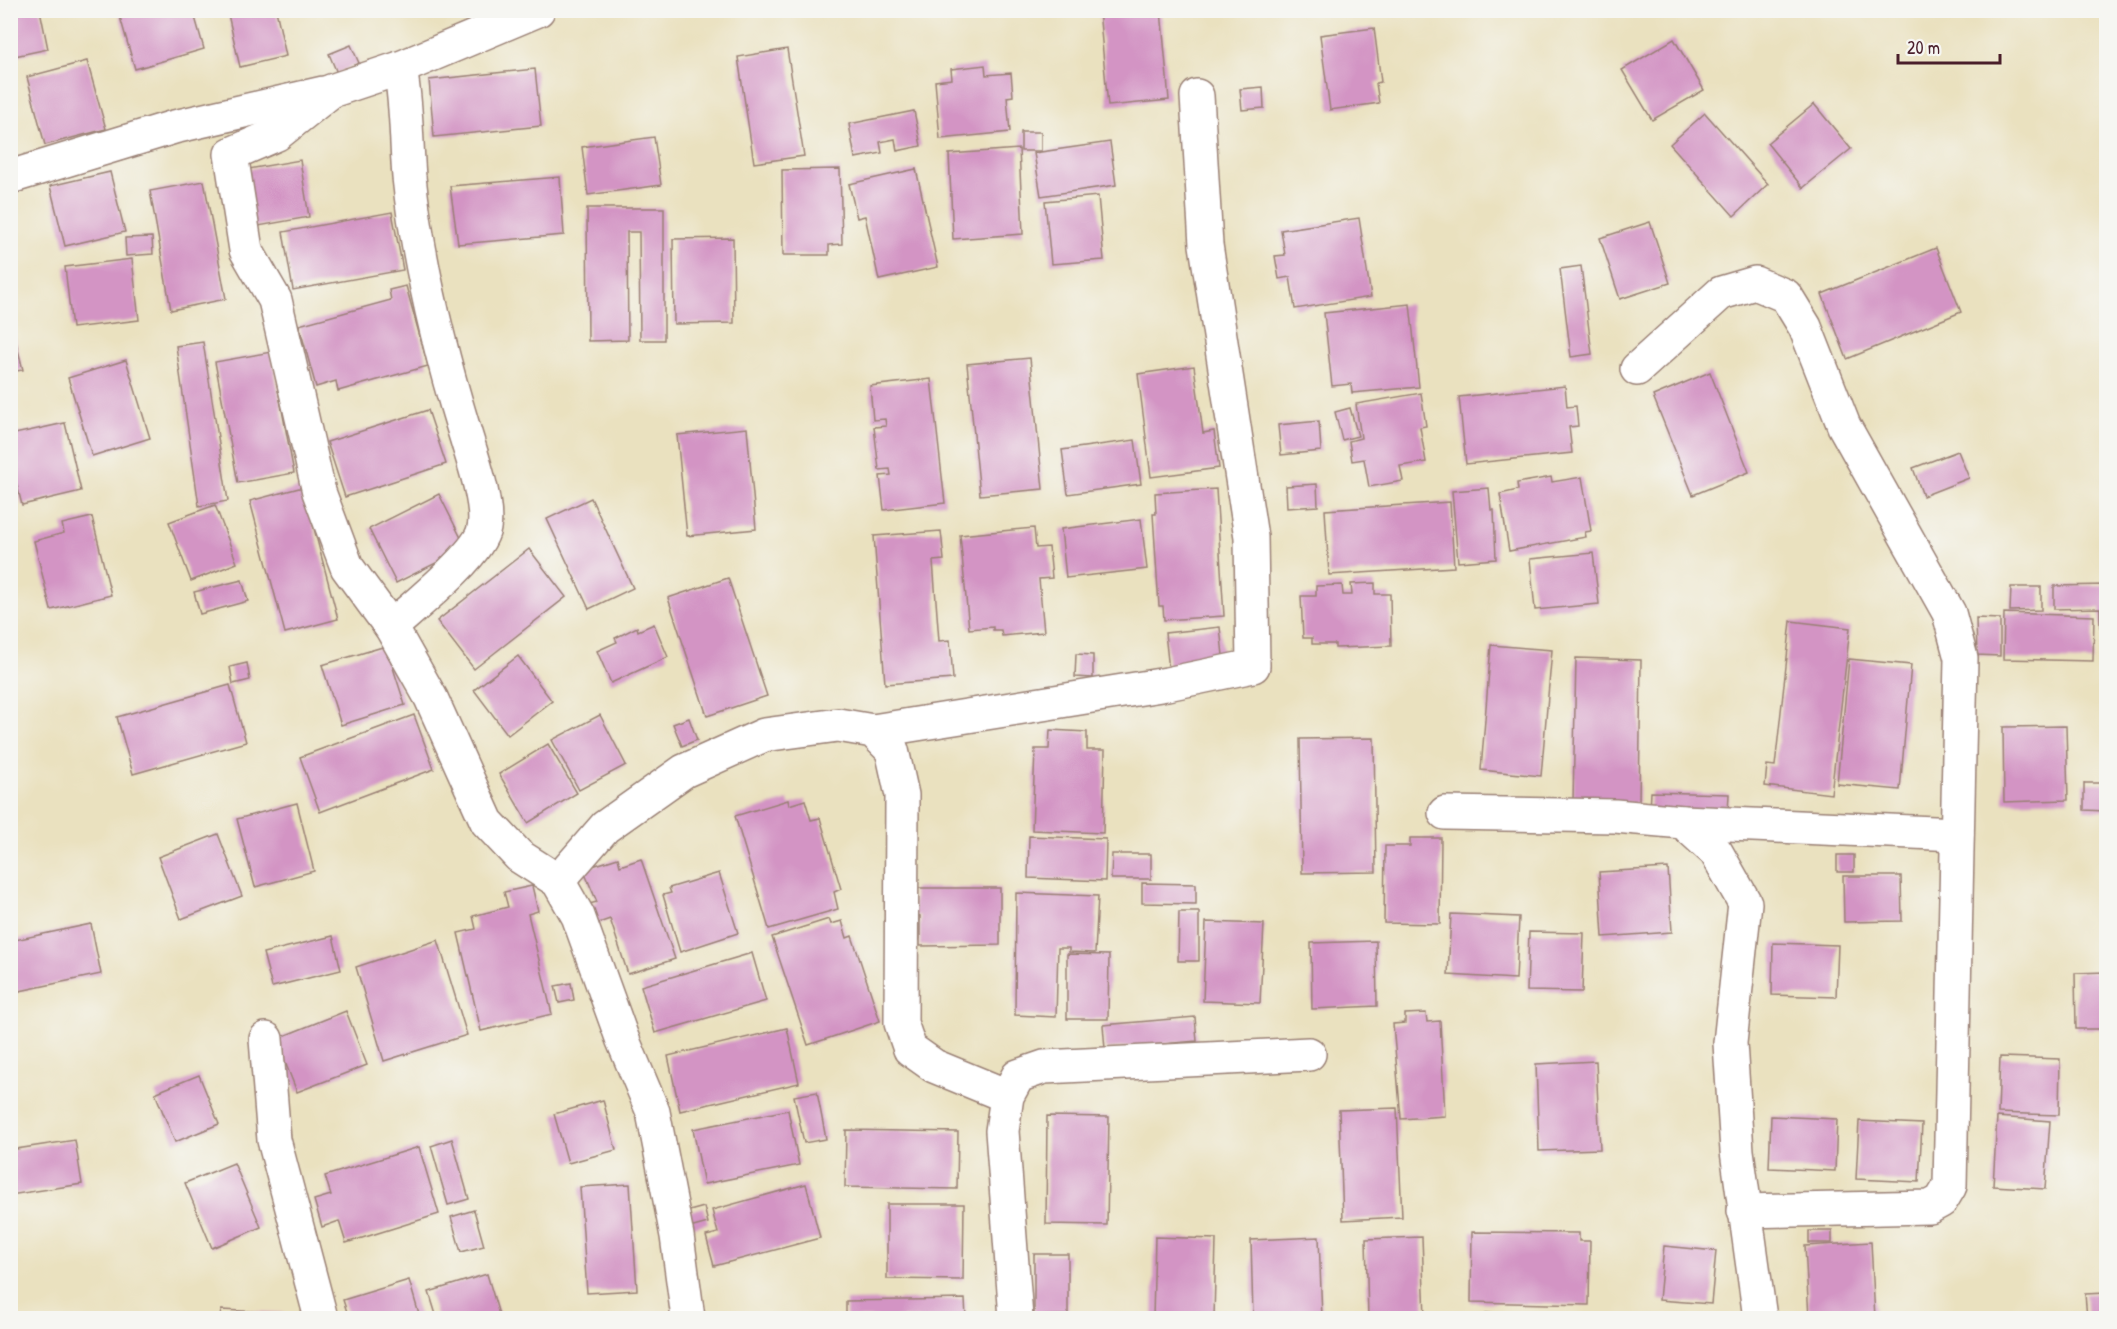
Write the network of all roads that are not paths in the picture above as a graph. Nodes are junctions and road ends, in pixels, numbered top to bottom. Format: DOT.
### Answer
graph roads {
  1 [pos="538,10"];
  2 [pos="400,68"];
  3 [pos="331,91"];
  4 [pos="1197,96"];
  5 [pos="10,177"];
  6 [pos="1637,369"];
  7 [pos="391,627"];
  8 [pos="873,731"];
  9 [pos="1445,813"];
  10 [pos="1683,822"];
  11 [pos="1957,834"];
  12 [pos="558,881"];
  13 [pos="266,1039"];
  14 [pos="1309,1054"];
  15 [pos="1007,1096"];
  16 [pos="1744,1211"];
  17 [pos="321,1318"];
  18 [pos="688,1318"];
  19 [pos="1016,1318"];
  20 [pos="1760,1318"];
  1 -- 2 [label="street"];
  2 -- 3 [label="street"];
  2 -- 7 [label="street"];
  3 -- 5 [label="street"];
  3 -- 7 [label="street"];
  4 -- 8 [label="street"];
  6 -- 11 [label="street"];
  7 -- 12 [label="street"];
  8 -- 12 [label="street"];
  8 -- 15 [label="street"];
  9 -- 10 [label="street"];
  10 -- 11 [label="street"];
  10 -- 16 [label="street"];
  11 -- 16 [label="street"];
  12 -- 18 [label="street"];
  13 -- 17 [label="street"];
  14 -- 15 [label="street"];
  15 -- 19 [label="street"];
  16 -- 20 [label="street"];
}
